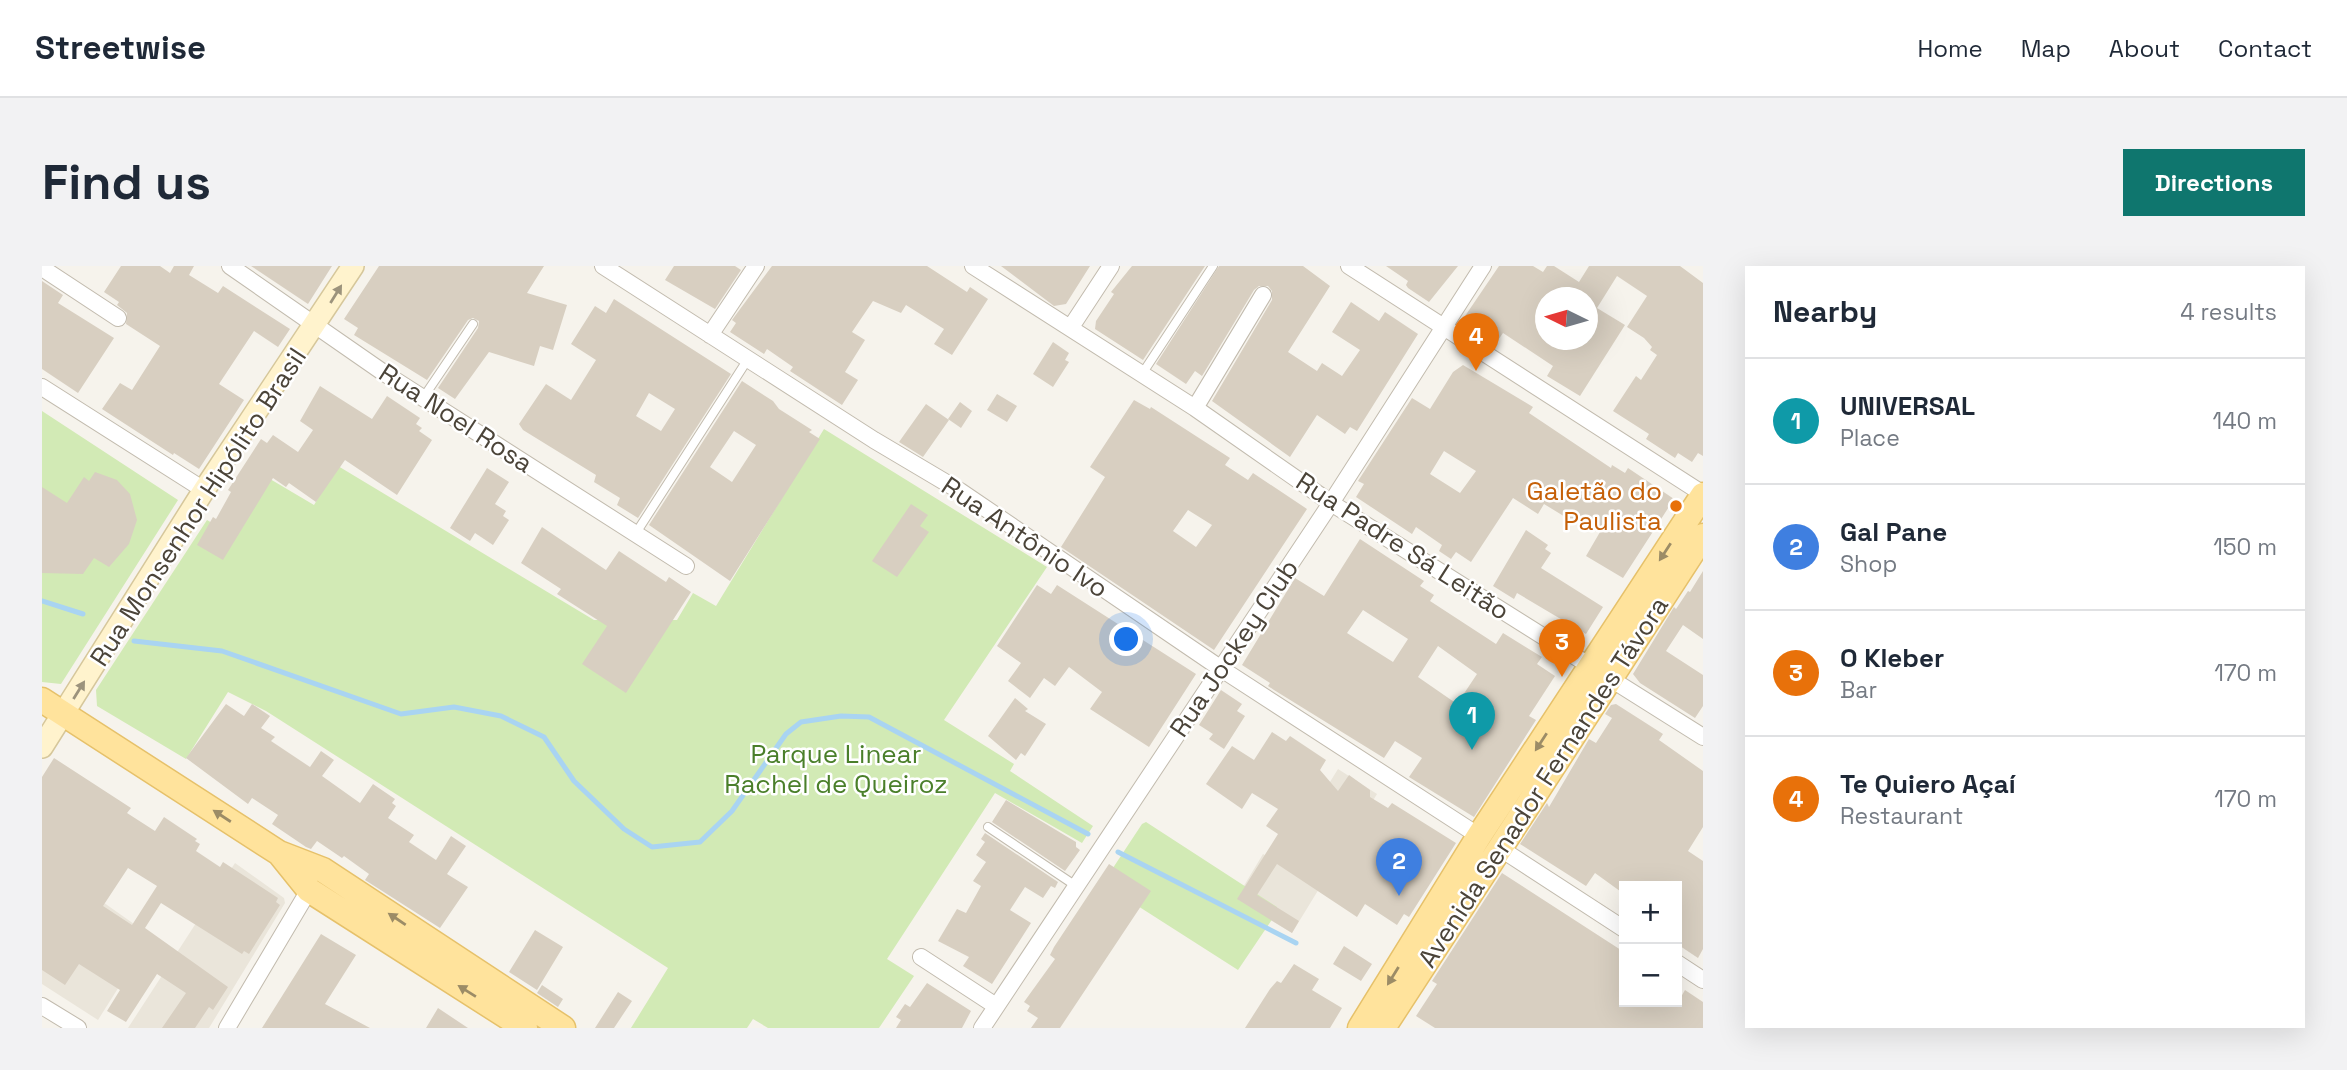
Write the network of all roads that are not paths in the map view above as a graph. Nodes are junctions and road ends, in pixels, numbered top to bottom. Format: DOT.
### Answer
graph roads {
  1 [pos="230,266"];
  2 [pos="353,266"];
  3 [pos="603,266"];
  4 [pos="756,266"];
  5 [pos="973,266"];
  6 [pos="1111,266"];
  7 [pos="1213,266"];
  8 [pos="1349,266"];
  9 [pos="1483,266"];
  10 [pos="42,268"];
  11 [pos="1262,295"];
  12 [pos="118,318"];
  13 [pos="473,324"];
  14 [pos="316,326"];
  15 [pos="1442,326"];
  16 [pos="1071,327"];
  17 [pos="710,335"];
  18 [pos="748,359"];
  19 [pos="1142,374"];
  20 [pos="42,387"];
  21 [pos="423,398"];
  22 [pos="1195,408"];
  23 [pos="204,490"];
  24 [pos="1703,494"];
  25 [pos="1331,503"];
  26 [pos="636,533"];
  27 [pos="1703,536"];
  28 [pos="686,566"];
  29 [pos="1220,668"];
  30 [pos="1599,672"];
  31 [pos="42,700"];
  32 [pos="64,714"];
  33 [pos="1703,737"];
  34 [pos="42,747"];
  35 [pos="988,827"];
  36 [pos="1479,836"];
  37 [pos="1501,849"];
  38 [pos="279,853"];
  39 [pos="1076,886"];
  40 [pos="309,890"];
  41 [pos="1619,926"];
  42 [pos="920,957"];
  43 [pos="1682,966"];
  44 [pos="1703,980"];
  45 [pos="42,1006"];
  46 [pos="996,1006"];
  47 [pos="510,1017"];
  48 [pos="1381,1022"];
  49 [pos="78,1028"];
  50 [pos="227,1028"];
  51 [pos="563,1028"];
  52 [pos="982,1028"];
  1 -- 14 [label="street, Rua Noel Rosa"];
  14 -- 2 [label="main road, Rua Monsenhor Hipólito Brasil, one-way"];
  3 -- 17 [label="street, Rua Antônio Ivo"];
  4 -- 17 [label="street"];
  5 -- 16 [label="street, Rua Padre Sá Leitão"];
  6 -- 16 [label="street"];
  7 -- 19 [label="lane"];
  8 -- 15 [label="street"];
  9 -- 15 [label="street, Rua Jockey Club"];
  10 -- 12 [label="street"];
  11 -- 22 [label="street"];
  13 -- 21 [label="lane"];
  14 -- 21 [label="street, Rua Noel Rosa"];
  14 -- 23 [label="main road, Rua Monsenhor Hipólito Brasil"];
  15 -- 24 [label="street"];
  15 -- 25 [label="street, Rua Jockey Club"];
  16 -- 19 [label="street, Rua Padre Sá Leitão"];
  17 -- 18 [label="street, Rua Antônio Ivo"];
  18 -- 26 [label="lane"];
  18 -- 29 [label="street, Rua Antônio Ivo"];
  19 -- 22 [label="street, Rua Padre Sá Leitão"];
  20 -- 23 [label="street"];
  21 -- 26 [label="street, Rua Noel Rosa"];
  22 -- 25 [label="street, Rua Padre Sá Leitão"];
  32 -- 23 [label="main road, Rua Monsenhor Hipólito Brasil, one-way"];
  24 -- 30 [label="main road, Avenida Senador Fernandes Távora, one-way"];
  25 -- 29 [label="street, Rua Jockey Club"];
  25 -- 30 [label="street, Rua Padre Sá Leitão"];
  26 -- 28 [label="street, Rua Noel Rosa"];
  27 -- 30 [label="main road, Avenida Senador Fernandes Távora"];
  29 -- 36 [label="street, Rua Antônio Ivo"];
  29 -- 39 [label="street, Rua Jockey Club"];
  30 -- 33 [label="street, Rua Padre Sá Leitão"];
  30 -- 36 [label="main road, Avenida Senador Fernandes Távora, one-way"];
  30 -- 37 [label="main road, Avenida Senador Fernandes Távora"];
  31 -- 32 [label="main road"];
  32 -- 34 [label="main road, Rua Monsenhor Hipólito Brasil"];
  38 -- 32 [label="main road, one-way"];
  35 -- 39 [label="lane"];
  36 -- 48 [label="main road, Avenida Senador Fernandes Távora, one-way"];
  37 -- 41 [label="street"];
  37 -- 48 [label="main road, Avenida Senador Fernandes Távora"];
  38 -- 40 [label="main road"];
  47 -- 38 [label="main road, one-way"];
  39 -- 46 [label="street, Rua Jockey Club"];
  47 -- 40 [label="main road, one-way"];
  40 -- 50 [label="street"];
  42 -- 46 [label="street"];
  43 -- 44 [label="street"];
  45 -- 49 [label="street"];
  46 -- 52 [label="street, Rua Jockey Club"];
  47 -- 51 [label="main road"];
}
